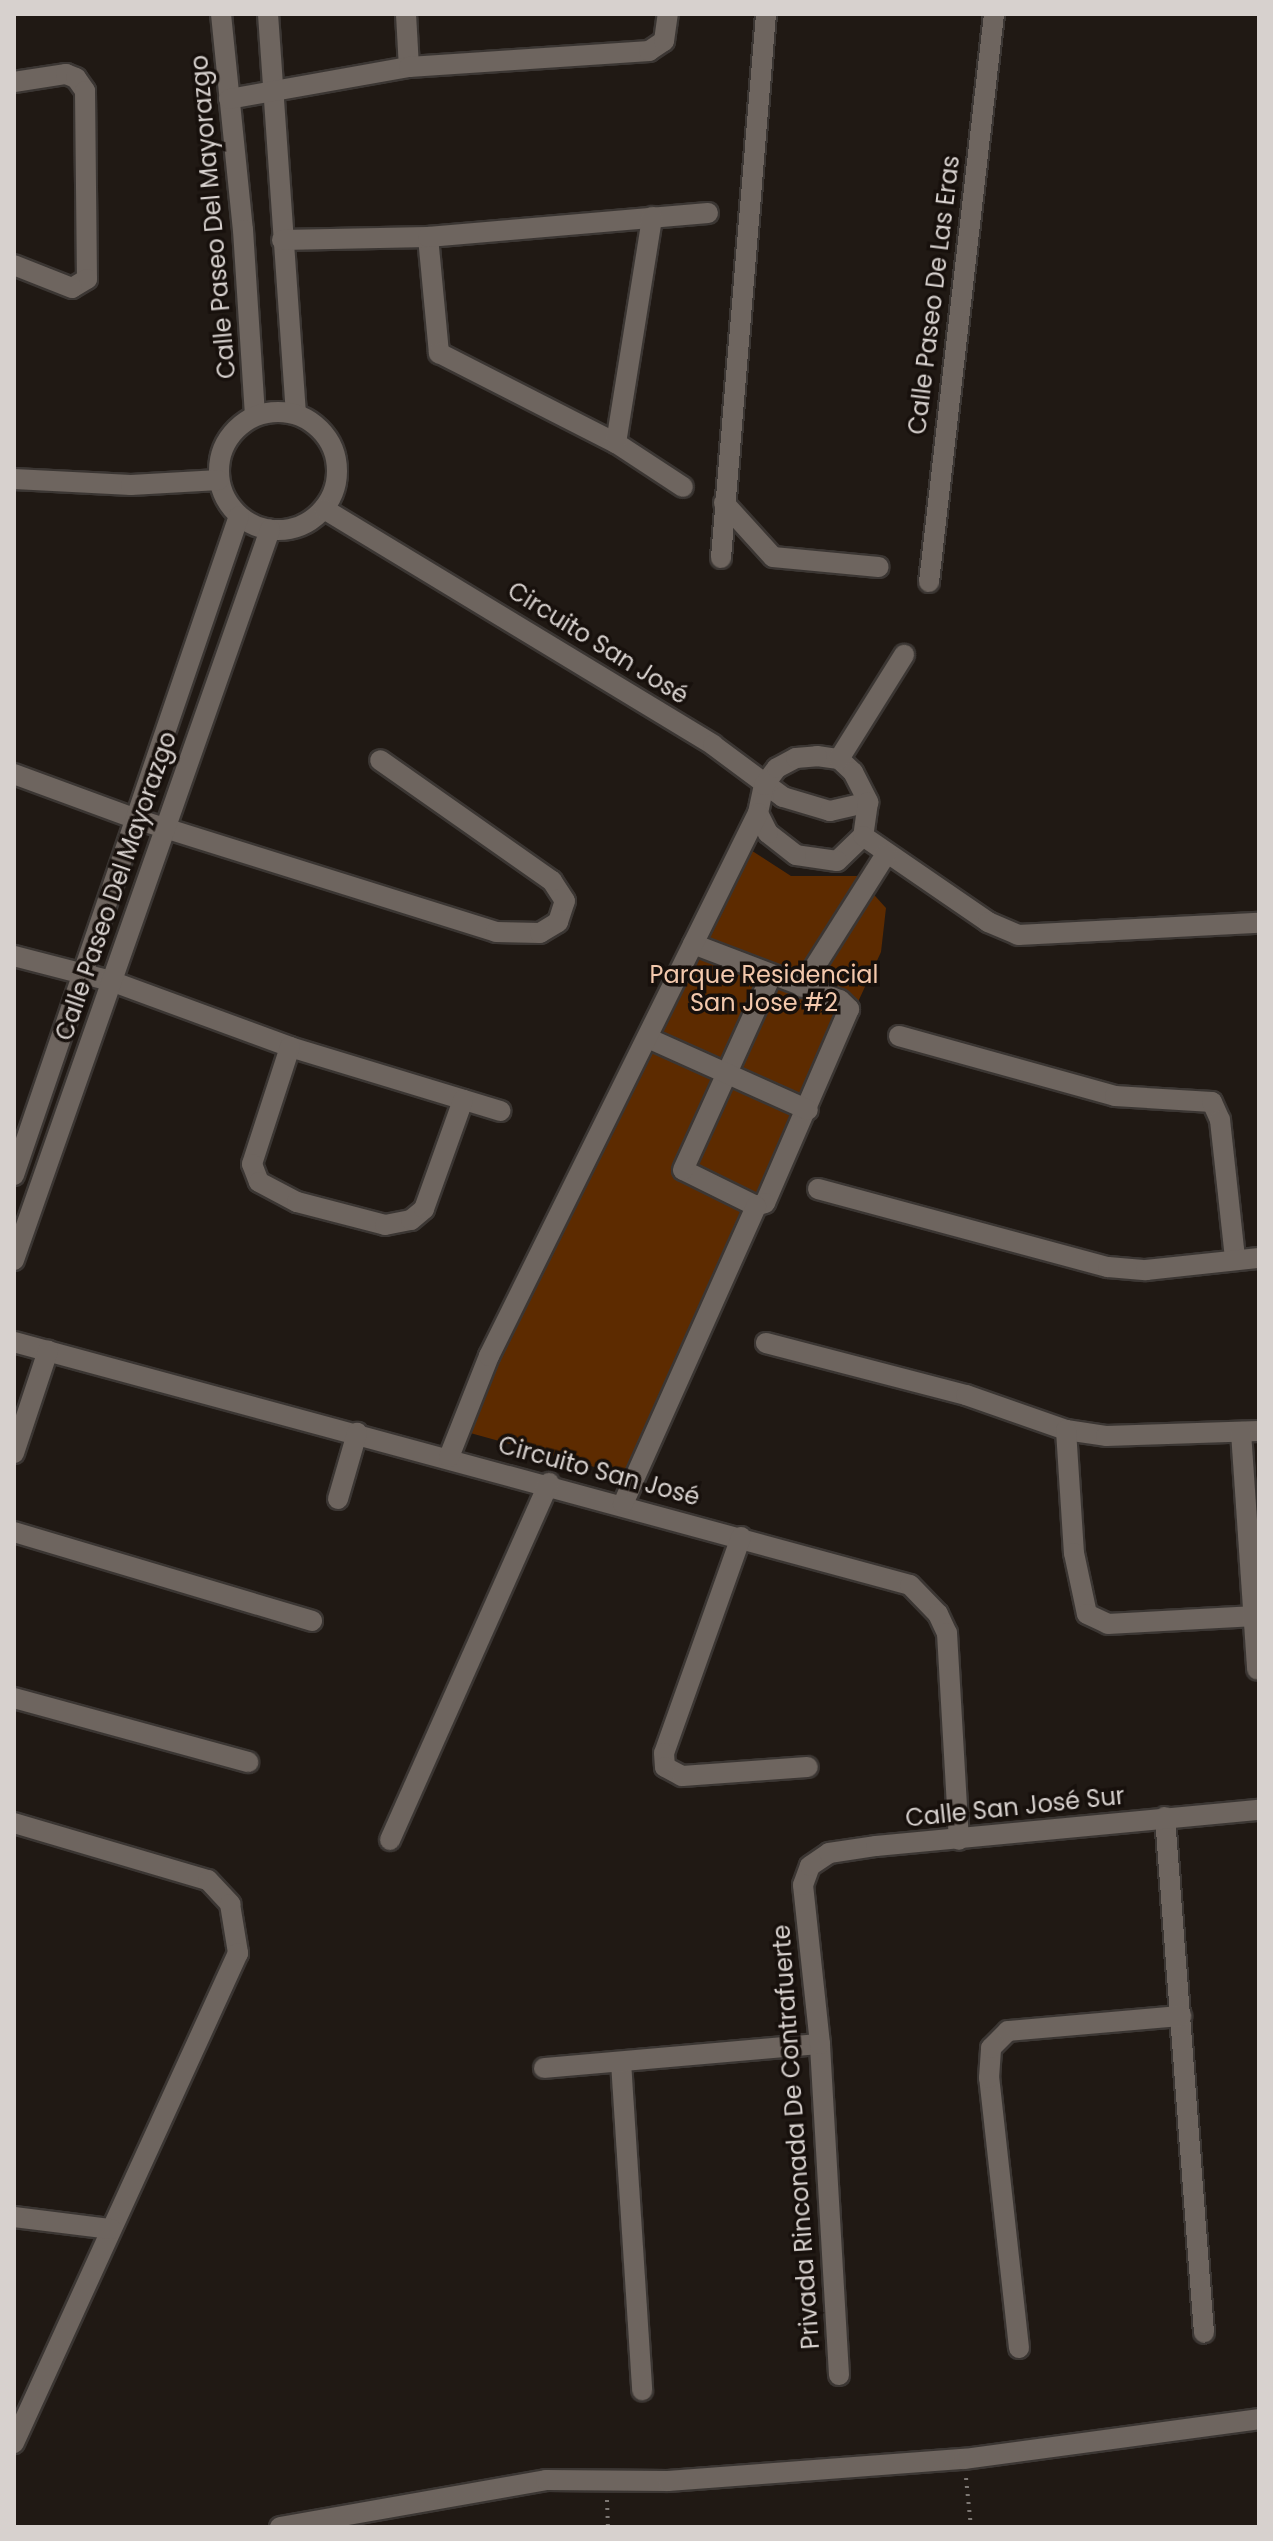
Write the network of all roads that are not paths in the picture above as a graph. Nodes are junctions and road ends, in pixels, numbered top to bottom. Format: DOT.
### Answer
graph roads {
  1 [pos="221,14"];
  2 [pos="268,14"];
  3 [pos="406,14"];
  4 [pos="668,14"];
  5 [pos="766,14"];
  6 [pos="994,14"];
  7 [pos="409,67"];
  8 [pos="14,82"];
  9 [pos="272,92"];
  10 [pos="229,99"];
  11 [pos="708,213"];
  12 [pos="652,217"];
  13 [pos="428,237"];
  14 [pos="282,240"];
  15 [pos="14,265"];
  16 [pos="296,414"];
  17 [pos="255,415"];
  18 [pos="616,443"];
  19 [pos="14,479"];
  20 [pos="219,480"];
  21 [pos="683,487"];
  22 [pos="724,503"];
  23 [pos="324,509"];
  24 [pos="239,516"];
  25 [pos="270,530"];
  26 [pos="721,558"];
  27 [pos="879,567"];
  28 [pos="929,582"];
  29 [pos="904,655"];
  30 [pos="839,759"];
  31 [pos="380,760"];
  32 [pos="14,774"];
  33 [pos="764,785"];
  34 [pos="868,802"];
  35 [pos="758,813"];
  36 [pos="150,823"];
  37 [pos="863,836"];
  38 [pos="886,854"];
  39 [pos="1259,923"];
  40 [pos="693,944"];
  41 [pos="14,956"];
  42 [pos="95,976"];
  43 [pos="771,976"];
  44 [pos="802,987"];
  45 [pos="899,1036"];
  46 [pos="650,1039"];
  47 [pos="290,1047"];
  48 [pos="726,1074"];
  49 [pos="463,1100"];
  50 [pos="808,1110"];
  51 [pos="501,1111"];
  52 [pos="14,1175"];
  53 [pos="818,1189"];
  54 [pos="756,1206"];
  55 [pos="1235,1258"];
  56 [pos="1259,1258"];
  57 [pos="14,1260"];
  58 [pos="14,1342"];
  59 [pos="766,1343"];
  60 [pos="48,1351"];
  61 [pos="1066,1430"];
  62 [pos="1250,1431"];
  63 [pos="357,1433"];
  64 [pos="14,1453"];
  65 [pos="449,1457"];
  66 [pos="549,1483"];
  67 [pos="338,1499"];
  68 [pos="623,1504"];
  69 [pos="14,1532"];
  70 [pos="741,1537"];
  71 [pos="1255,1616"];
  72 [pos="312,1621"];
  73 [pos="1257,1669"];
  74 [pos="14,1698"];
  75 [pos="248,1762"];
  76 [pos="808,1767"];
  77 [pos="1259,1810"];
  78 [pos="1165,1817"];
  79 [pos="14,1823"];
  80 [pos="390,1840"];
  81 [pos="959,1840"];
  82 [pos="804,1894"];
  83 [pos="1181,2016"];
  84 [pos="820,2044"];
  85 [pos="621,2062"];
  86 [pos="544,2068"];
  87 [pos="14,2217"];
  88 [pos="111,2229"];
  89 [pos="1204,2333"];
  90 [pos="1019,2348"];
  91 [pos="839,2375"];
  92 [pos="642,2390"];
  93 [pos="1259,2419"];
  94 [pos="14,2443"];
  95 [pos="320,2524"];
  96 [pos="280,2527"];
  1 -- 10 [label="street, Calle Paseo Del Mayorazgo"];
  2 -- 9 [label="street"];
  3 -- 7 [label="street"];
  4 -- 7 [label="street"];
  5 -- 22 [label="street"];
  6 -- 28 [label="street, Calle Paseo De Las Eras"];
  7 -- 9 [label="street"];
  8 -- 15 [label="street"];
  9 -- 10 [label="street"];
  9 -- 14 [label="street"];
  10 -- 17 [label="street, Calle Paseo Del Mayorazgo"];
  11 -- 12 [label="street"];
  12 -- 13 [label="street"];
  12 -- 18 [label="street"];
  13 -- 14 [label="street"];
  13 -- 18 [label="street"];
  14 -- 16 [label="street"];
  16 -- 17 [label="street"];
  16 -- 23 [label="street"];
  17 -- 20 [label="street"];
  18 -- 21 [label="street"];
  19 -- 20 [label="street"];
  20 -- 24 [label="street"];
  22 -- 26 [label="street"];
  22 -- 27 [label="street"];
  23 -- 25 [label="street"];
  23 -- 33 [label="street, Circuito San José"];
  24 -- 25 [label="street"];
  24 -- 36 [label="street, Calle Paseo Del Mayorazgo"];
  25 -- 36 [label="street, Calle Paseo Del Mayorazgo"];
  29 -- 30 [label="street"];
  30 -- 33 [label="street"];
  30 -- 34 [label="street"];
  31 -- 36 [label="street"];
  32 -- 36 [label="street"];
  33 -- 34 [label="street, Circuito San José"];
  33 -- 35 [label="street"];
  34 -- 37 [label="street"];
  35 -- 37 [label="street"];
  35 -- 40 [label="street"];
  36 -- 42 [label="street, Calle Paseo Del Mayorazgo"];
  36 -- 42 [label="street, Calle Paseo Del Mayorazgo"];
  37 -- 38 [label="street"];
  38 -- 39 [label="street"];
  38 -- 44 [label="street"];
  40 -- 43 [label="street"];
  40 -- 46 [label="street"];
  41 -- 42 [label="street"];
  42 -- 47 [label="street"];
  42 -- 52 [label="street, Calle Paseo Del Mayorazgo"];
  42 -- 57 [label="street, Calle Paseo Del Mayorazgo"];
  43 -- 44 [label="street"];
  43 -- 48 [label="street"];
  44 -- 50 [label="street"];
  45 -- 55 [label="street"];
  46 -- 48 [label="street"];
  46 -- 65 [label="street"];
  47 -- 49 [label="street"];
  47 -- 49 [label="street"];
  48 -- 50 [label="street"];
  48 -- 54 [label="street"];
  49 -- 51 [label="street"];
  50 -- 54 [label="street"];
  53 -- 55 [label="street"];
  54 -- 68 [label="street"];
  55 -- 56 [label="street"];
  58 -- 60 [label="street, Circuito San José"];
  59 -- 61 [label="street"];
  60 -- 63 [label="street, Circuito San José"];
  60 -- 64 [label="street"];
  61 -- 62 [label="street"];
  61 -- 71 [label="street"];
  62 -- 71 [label="street"];
  63 -- 65 [label="street, Circuito San José"];
  63 -- 67 [label="street"];
  65 -- 66 [label="street, Circuito San José"];
  66 -- 68 [label="street, Circuito San José"];
  66 -- 80 [label="street"];
  68 -- 70 [label="street, Circuito San José"];
  69 -- 72 [label="street"];
  70 -- 76 [label="street"];
  70 -- 81 [label="street, Circuito San José"];
  71 -- 73 [label="street"];
  74 -- 75 [label="street"];
  77 -- 78 [label="street, Calle San José Sur"];
  78 -- 81 [label="street, Calle San José Sur"];
  78 -- 83 [label="street"];
  79 -- 88 [label="street"];
  81 -- 82 [label="street, Calle San José Sur"];
  82 -- 84 [label="street, Privada Rinconada De Contrafuerte"];
  83 -- 89 [label="street"];
  83 -- 90 [label="street"];
  84 -- 85 [label="street"];
  84 -- 91 [label="street, Privada Rinconada De Contrafuerte"];
  85 -- 86 [label="street"];
  85 -- 92 [label="street"];
  87 -- 88 [label="street"];
  88 -- 94 [label="street"];
  93 -- 95 [label="street"];
  95 -- 96 [label="street"];
}
